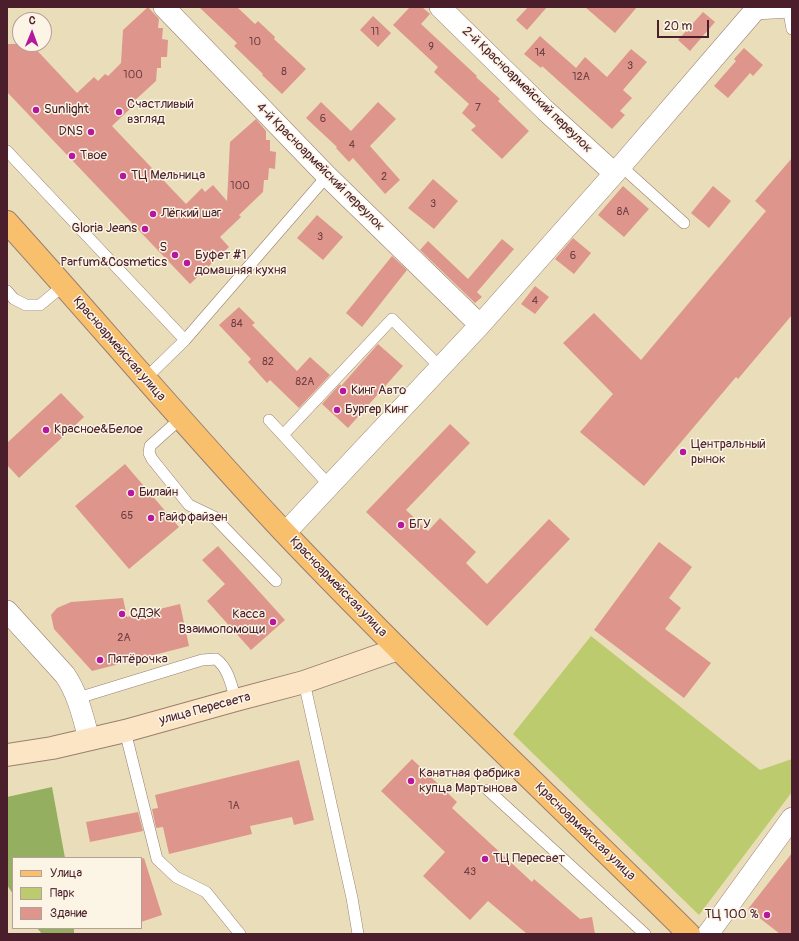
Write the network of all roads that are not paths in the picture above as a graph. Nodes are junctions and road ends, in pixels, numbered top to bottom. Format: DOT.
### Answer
graph roads {
  1 [pos="164,7"];
  2 [pos="440,7"];
  3 [pos="789,7"];
  4 [pos="754,8"];
  5 [pos="792,29"];
  6 [pos="7,151"];
  7 [pos="617,169"];
  8 [pos="327,176"];
  9 [pos="7,222"];
  10 [pos="684,222"];
  11 [pos="64,286"];
  12 [pos="7,291"];
  13 [pos="480,325"];
  14 [pos="184,340"];
  15 [pos="440,367"];
  16 [pos="145,379"];
  17 [pos="180,419"];
  18 [pos="269,420"];
  19 [pos="283,435"];
  20 [pos="329,485"];
  21 [pos="285,533"];
  22 [pos="276,581"];
  23 [pos="7,611"];
  24 [pos="398,649"];
  25 [pos="304,682"];
  26 [pos="78,698"];
  27 [pos="236,700"];
  28 [pos="125,730"];
  29 [pos="88,739"];
  30 [pos="7,755"];
  31 [pos="488,790"];
  32 [pos="792,818"];
  33 [pos="240,934"];
  34 [pos="358,934"];
  35 [pos="644,934"];
  36 [pos="689,934"];
  37 [pos="708,934"];
  1 -- 8 [label="street, 4-й Красноармейский переулок"];
  2 -- 7 [label="street, 2-й Красноармейский переулок"];
  3 -- 4 [label="street"];
  3 -- 5 [label="lane"];
  4 -- 7 [label="street"];
  6 -- 14 [label="lane"];
  7 -- 10 [label="lane"];
  7 -- 13 [label="street"];
  8 -- 13 [label="street, 4-й Красноармейский переулок"];
  8 -- 14 [label="lane"];
  9 -- 11 [label="main road, Красноармейская улица"];
  11 -- 12 [label="lane"];
  11 -- 16 [label="main road, Красноармейская улица"];
  13 -- 15 [label="street"];
  14 -- 16 [label="lane"];
  15 -- 19 [label="lane"];
  15 -- 20 [label="street"];
  16 -- 17 [label="main road, Красноармейская улица"];
  17 -- 21 [label="main road, Красноармейская улица"];
  17 -- 22 [label="lane"];
  18 -- 19 [label="lane"];
  19 -- 20 [label="lane"];
  20 -- 21 [label="street"];
  21 -- 24 [label="main road, Красноармейская улица"];
  23 -- 26 [label="street"];
  24 -- 25 [label="main road, улица Пересвета"];
  24 -- 36 [label="main road, Красноармейская улица"];
  25 -- 27 [label="main road, улица Пересвета"];
  25 -- 34 [label="lane"];
  26 -- 27 [label="lane"];
  26 -- 29 [label="street"];
  27 -- 28 [label="main road, улица Пересвета"];
  28 -- 29 [label="main road, улица Пересвета"];
  28 -- 33 [label="lane"];
  29 -- 30 [label="main road, улица Пересвета"];
  31 -- 35 [label="lane"];
  32 -- 37 [label="street"];
}
